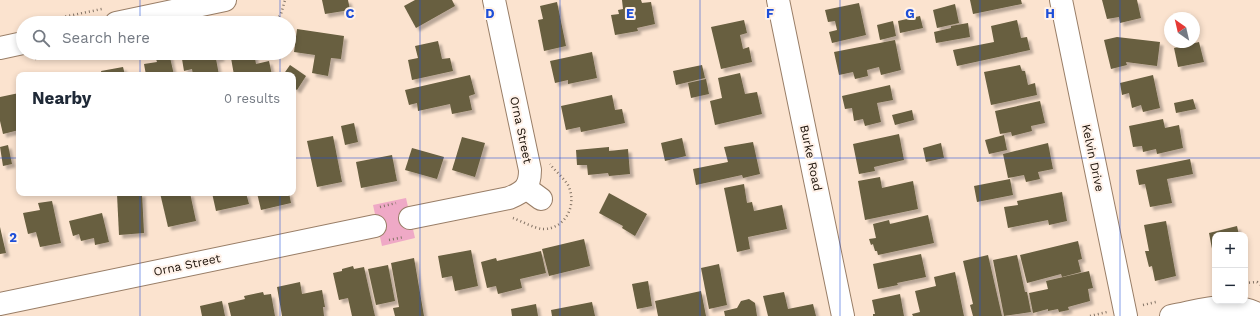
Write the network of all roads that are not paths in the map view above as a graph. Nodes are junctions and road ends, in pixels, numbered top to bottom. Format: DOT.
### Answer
graph roads {
  1 [pos="225,0"];
  2 [pos="494,0"];
  3 [pos="778,0"];
  4 [pos="1061,0"];
  5 [pos="109,16"];
  6 [pos="16,45"];
  7 [pos="0,48"];
  8 [pos="410,218"];
  9 [pos="375,226"];
  10 [pos="0,304"];
  11 [pos="1116,314"];
  12 [pos="1260,315"];
  13 [pos="844,316"];
  14 [pos="1171,316"];
  1 -- 5 [label="street"];
  2 -- 8 [label="street, Orna Street"];
  3 -- 13 [label="street, Burke Road"];
  4 -- 11 [label="street, Kelvin Drive"];
  6 -- 7 [label="street"];
  9 -- 10 [label="street, Orna Street"];
  12 -- 14 [label="street"];
}
